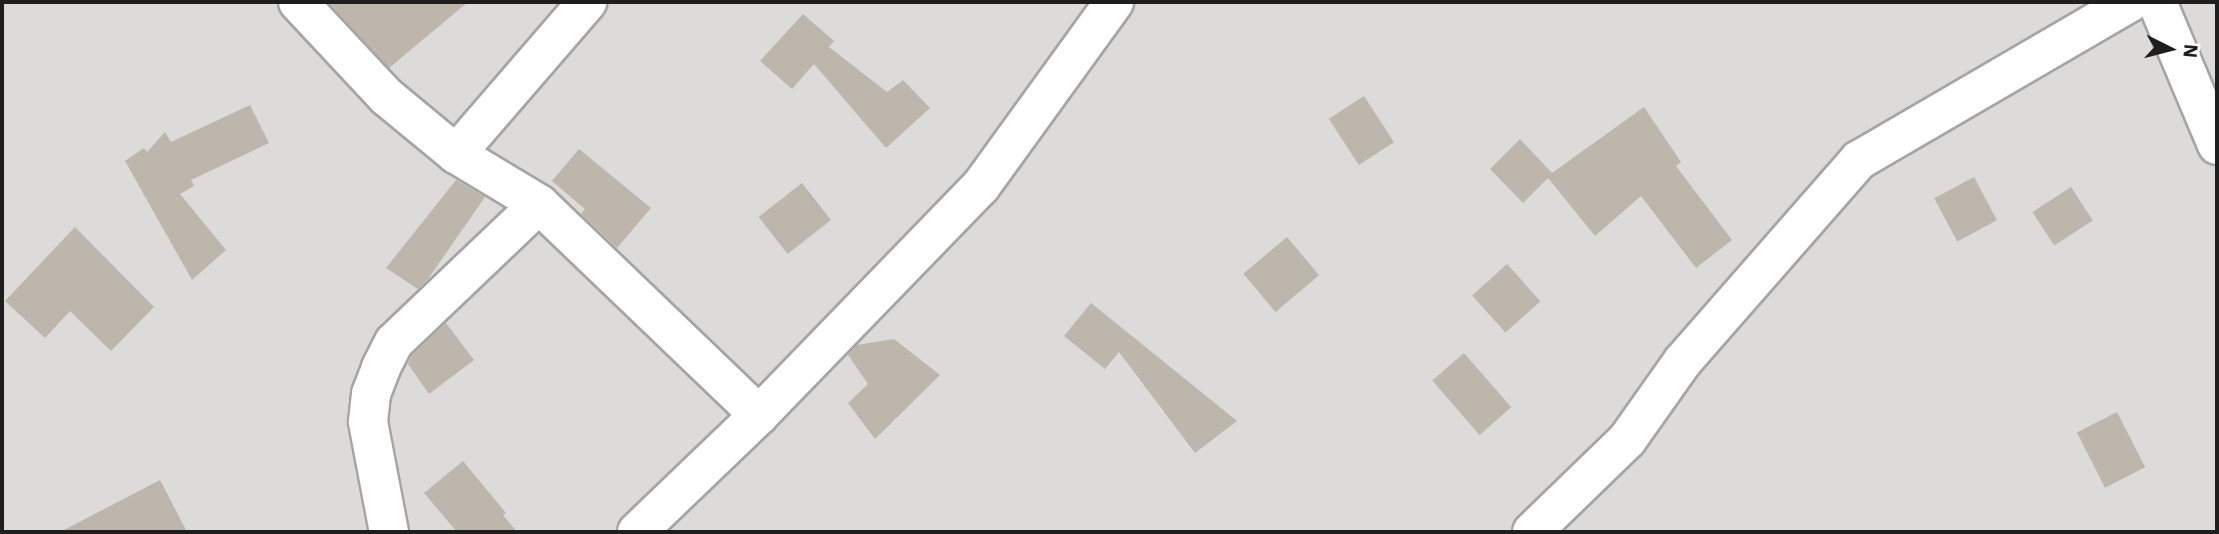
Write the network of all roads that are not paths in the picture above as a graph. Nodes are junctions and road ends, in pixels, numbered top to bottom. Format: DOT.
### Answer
graph roads {
  1 [pos="298,2"];
  2 [pos="587,2"];
  3 [pos="1115,2"];
  4 [pos="2130,2"];
  5 [pos="2157,2"];
  6 [pos="2217,145"];
  7 [pos="456,154"];
  8 [pos="539,204"];
  9 [pos="759,415"];
  10 [pos="389,532"];
  11 [pos="637,532"];
  12 [pos="1532,532"];
  1 -- 7 [label="street"];
  2 -- 7 [label="street"];
  3 -- 9 [label="street"];
  4 -- 12 [label="street"];
  5 -- 6 [label="street"];
  7 -- 8 [label="street"];
  8 -- 9 [label="street"];
  8 -- 10 [label="street"];
  9 -- 11 [label="street"];
}
